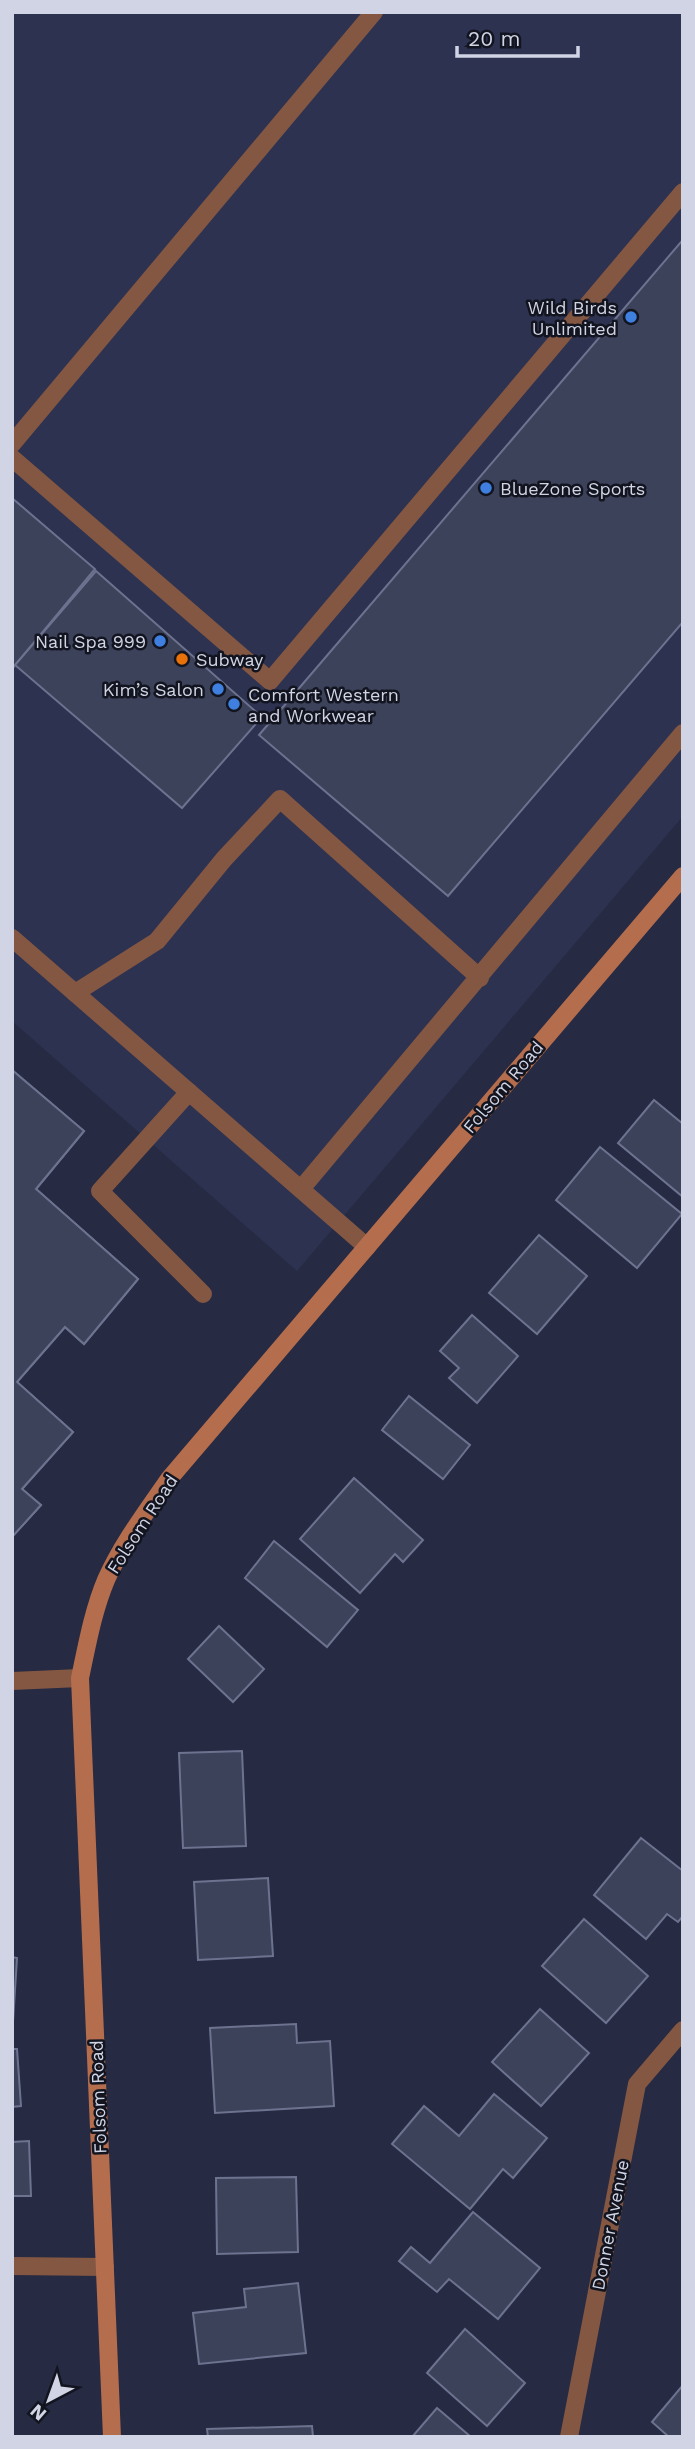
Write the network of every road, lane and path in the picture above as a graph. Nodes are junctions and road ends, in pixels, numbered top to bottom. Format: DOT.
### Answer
graph roads {
  1 [pos="374,12"];
  2 [pos="683,192"];
  3 [pos="12,444"];
  4 [pos="12,458"];
  5 [pos="683,733"];
  6 [pos="683,876"];
  7 [pos="12,938"];
  8 [pos="480,978"];
  9 [pos="75,993"];
  10 [pos="189,1092"];
  11 [pos="301,1189"];
  12 [pos="367,1247"];
  13 [pos="203,1294"];
  14 [pos="80,1678"];
  15 [pos="12,1681"];
  16 [pos="683,2029"];
  17 [pos="12,2266"];
  18 [pos="106,2267"];
  19 [pos="112,2437"];
  20 [pos="569,2437"];
  1 -- 3 [label="street"];
  2 -- 4 [label="street"];
  5 -- 8 [label="street"];
  6 -- 12 [label="street, Folsom Road"];
  7 -- 9 [label="street"];
  8 -- 9 [label="street"];
  8 -- 11 [label="street"];
  9 -- 10 [label="street"];
  10 -- 11 [label="street"];
  10 -- 13 [label="street"];
  11 -- 12 [label="street"];
  12 -- 14 [label="street, Folsom Road"];
  14 -- 15 [label="street"];
  14 -- 18 [label="street, Folsom Road"];
  16 -- 20 [label="street, Donner Avenue"];
  17 -- 18 [label="street"];
  18 -- 19 [label="street, Folsom Road"];
}
